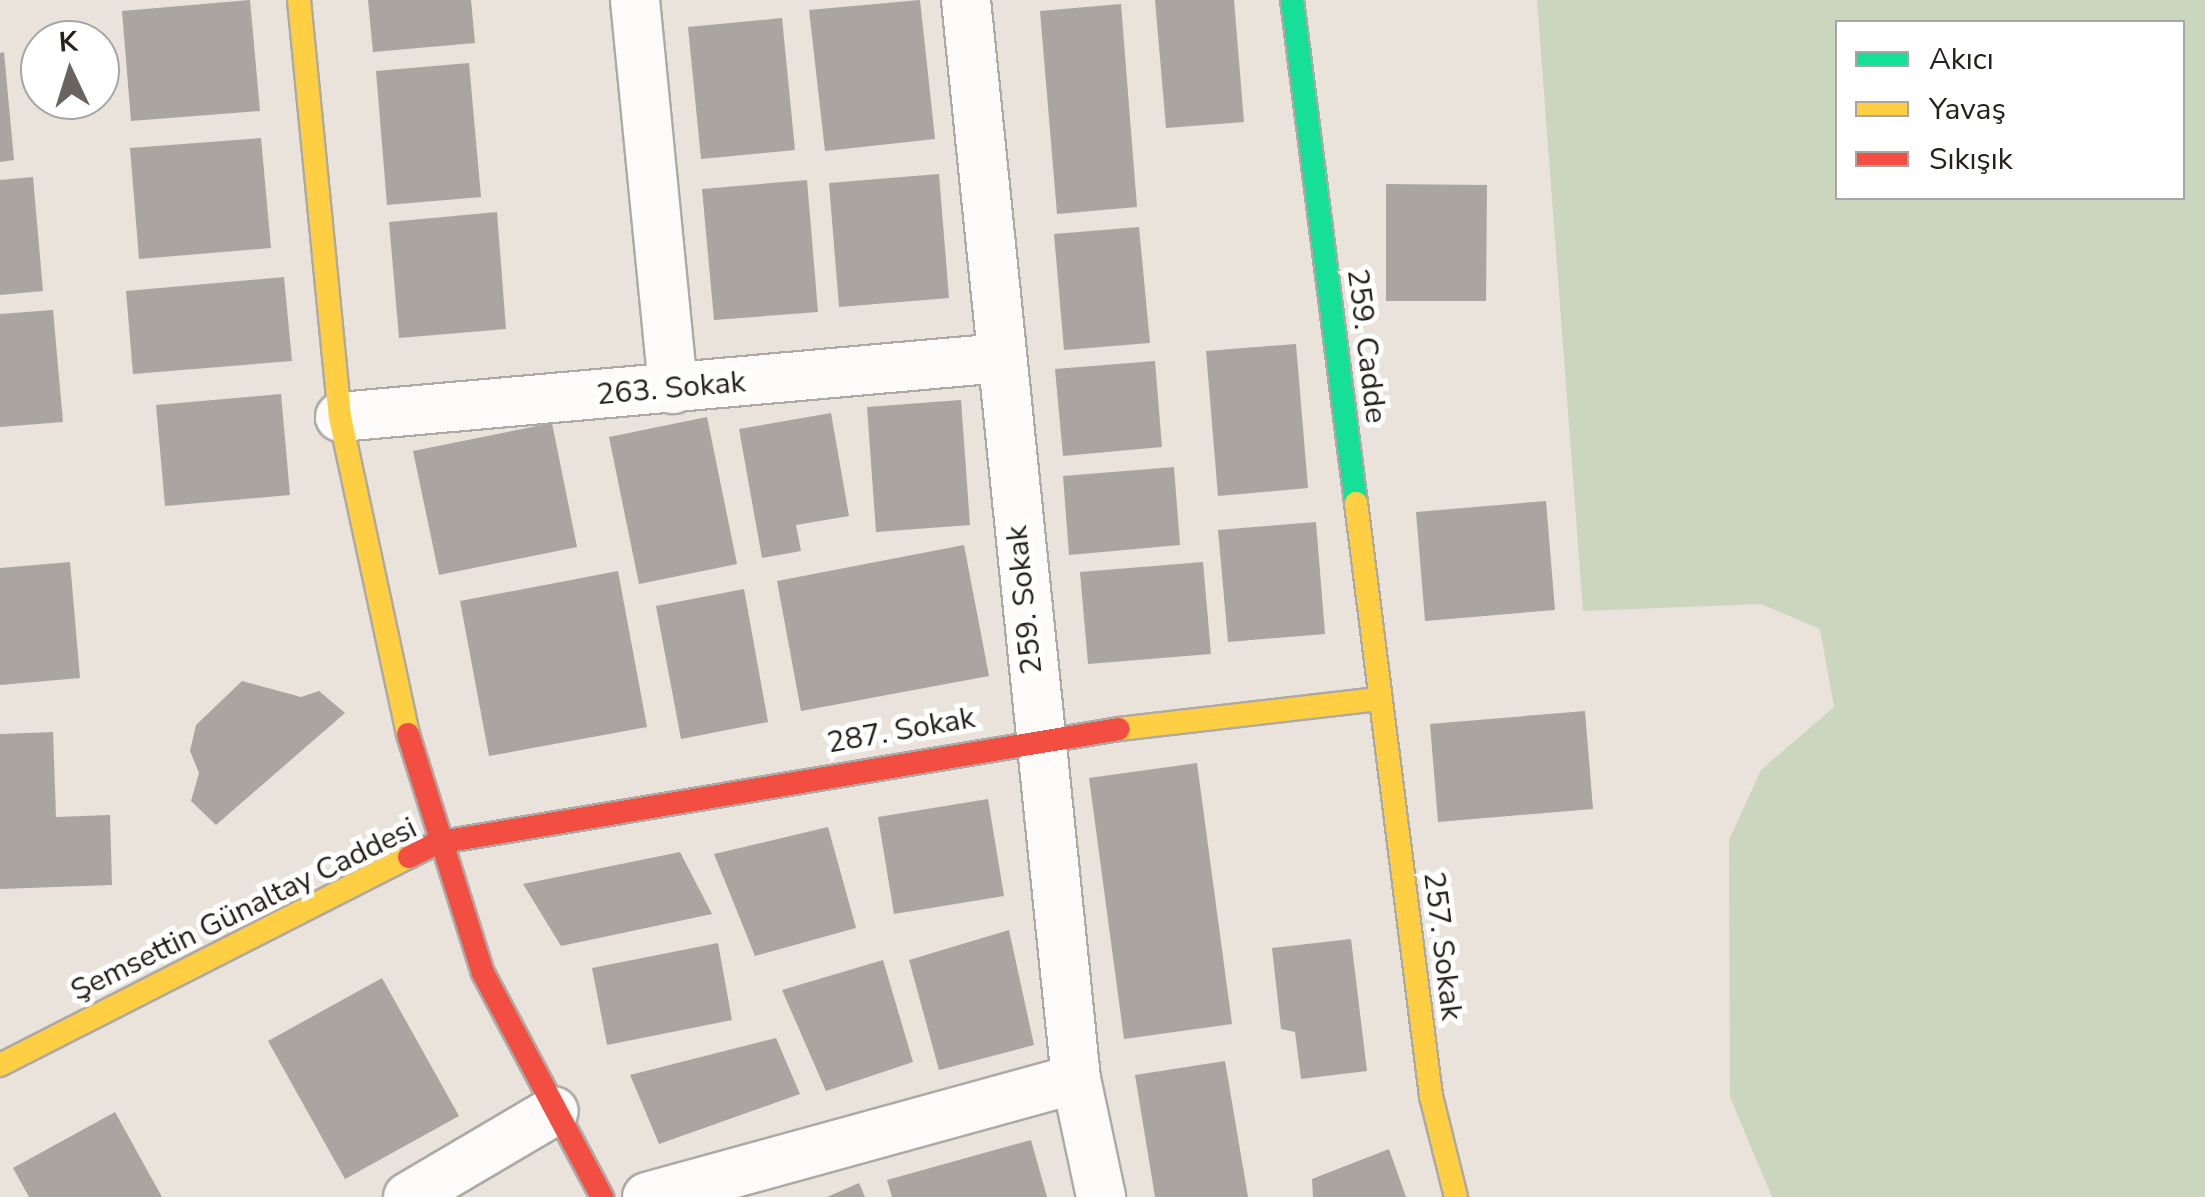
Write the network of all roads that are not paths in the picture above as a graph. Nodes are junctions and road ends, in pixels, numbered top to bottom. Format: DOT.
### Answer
graph roads {
  1 [pos="299,0"];
  2 [pos="635,0"];
  3 [pos="966,0"];
  4 [pos="1292,0"];
  5 [pos="1002,358"];
  6 [pos="674,389"];
  7 [pos="340,418"];
  8 [pos="1380,699"];
  9 [pos="1038,738"];
  10 [pos="436,843"];
  11 [pos="0,1064"];
  12 [pos="1076,1079"];
  13 [pos="554,1111"];
  14 [pos="408,1197"];
  15 [pos="602,1197"];
  16 [pos="647,1197"];
  17 [pos="1101,1197"];
  18 [pos="1456,1197"];
  1 -- 7 [label="street"];
  2 -- 6 [label="street"];
  3 -- 5 [label="street, 259. Sokak"];
  4 -- 8 [label="street, 259. Cadde"];
  5 -- 6 [label="street, 263. Sokak"];
  5 -- 9 [label="street, 259. Sokak"];
  6 -- 7 [label="street, 263. Sokak"];
  7 -- 10 [label="street"];
  8 -- 9 [label="street, 287. Sokak"];
  8 -- 18 [label="street, 257. Sokak"];
  9 -- 10 [label="street, 287. Sokak"];
  9 -- 12 [label="street, 259. Sokak"];
  10 -- 11 [label="street, Şemsettin Günaltay Caddesi"];
  10 -- 13 [label="street, Şemsettin Günaltay Caddesi"];
  12 -- 16 [label="street"];
  12 -- 17 [label="street, 259. Sokak"];
  13 -- 14 [label="street"];
  13 -- 15 [label="street, Şemsettin Günaltay Caddesi"];
}
